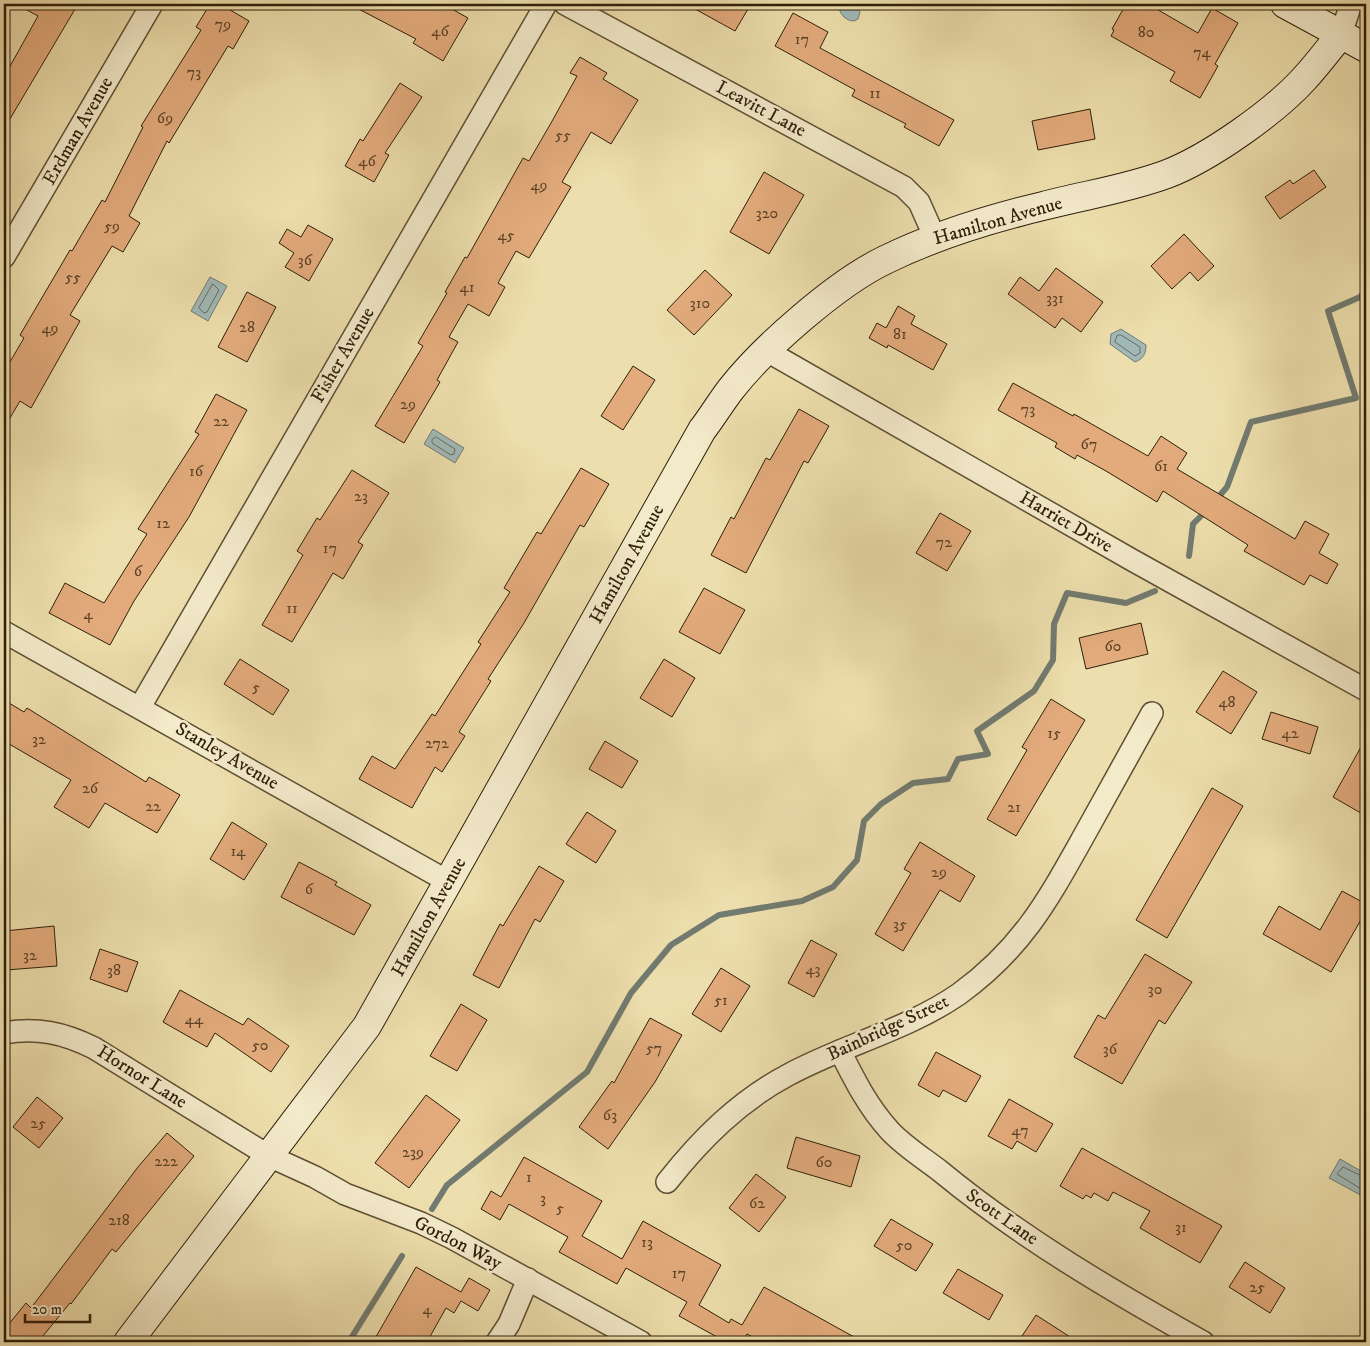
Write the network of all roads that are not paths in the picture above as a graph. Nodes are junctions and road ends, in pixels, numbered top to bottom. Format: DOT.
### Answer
graph roads {
  1 [pos="152,4"];
  2 [pos="546,4"];
  3 [pos="565,4"];
  4 [pos="1285,4"];
  5 [pos="1351,4"];
  6 [pos="1341,34"];
  7 [pos="1366,48"];
  8 [pos="935,238"];
  9 [pos="4,258"];
  10 [pos="767,351"];
  11 [pos="4,632"];
  12 [pos="1366,690"];
  13 [pos="140,707"];
  14 [pos="1152,713"];
  15 [pos="449,882"];
  16 [pos="4,1034"];
  17 [pos="840,1051"];
  18 [pos="269,1156"];
  19 [pos="667,1182"];
  20 [pos="528,1279"];
  21 [pos="128,1342"];
  22 [pos="497,1342"];
  23 [pos="641,1342"];
  24 [pos="1203,1342"];
  1 -- 9 [label="street, Erdman Avenue"];
  2 -- 13 [label="street, Fisher Avenue"];
  3 -- 8 [label="street, Leavitt Lane"];
  4 -- 6 [label="street"];
  5 -- 6 [label="street"];
  6 -- 7 [label="street"];
  6 -- 8 [label="street, Hamilton Avenue"];
  8 -- 10 [label="street, Hamilton Avenue"];
  10 -- 12 [label="street, Harriet Drive"];
  10 -- 15 [label="street, Hamilton Avenue"];
  11 -- 13 [label="street, Stanley Avenue"];
  13 -- 15 [label="street, Stanley Avenue"];
  14 -- 17 [label="street, Bainbridge Street"];
  15 -- 18 [label="street, Hamilton Avenue"];
  16 -- 18 [label="street, Hornor Lane"];
  17 -- 19 [label="street, Bainbridge Street"];
  17 -- 24 [label="street, Scott Lane"];
  18 -- 20 [label="street, Gordon Way"];
  18 -- 21 [label="street, Hamilton Avenue"];
  20 -- 22 [label="street"];
  20 -- 23 [label="street, Gordon Way"];
}
